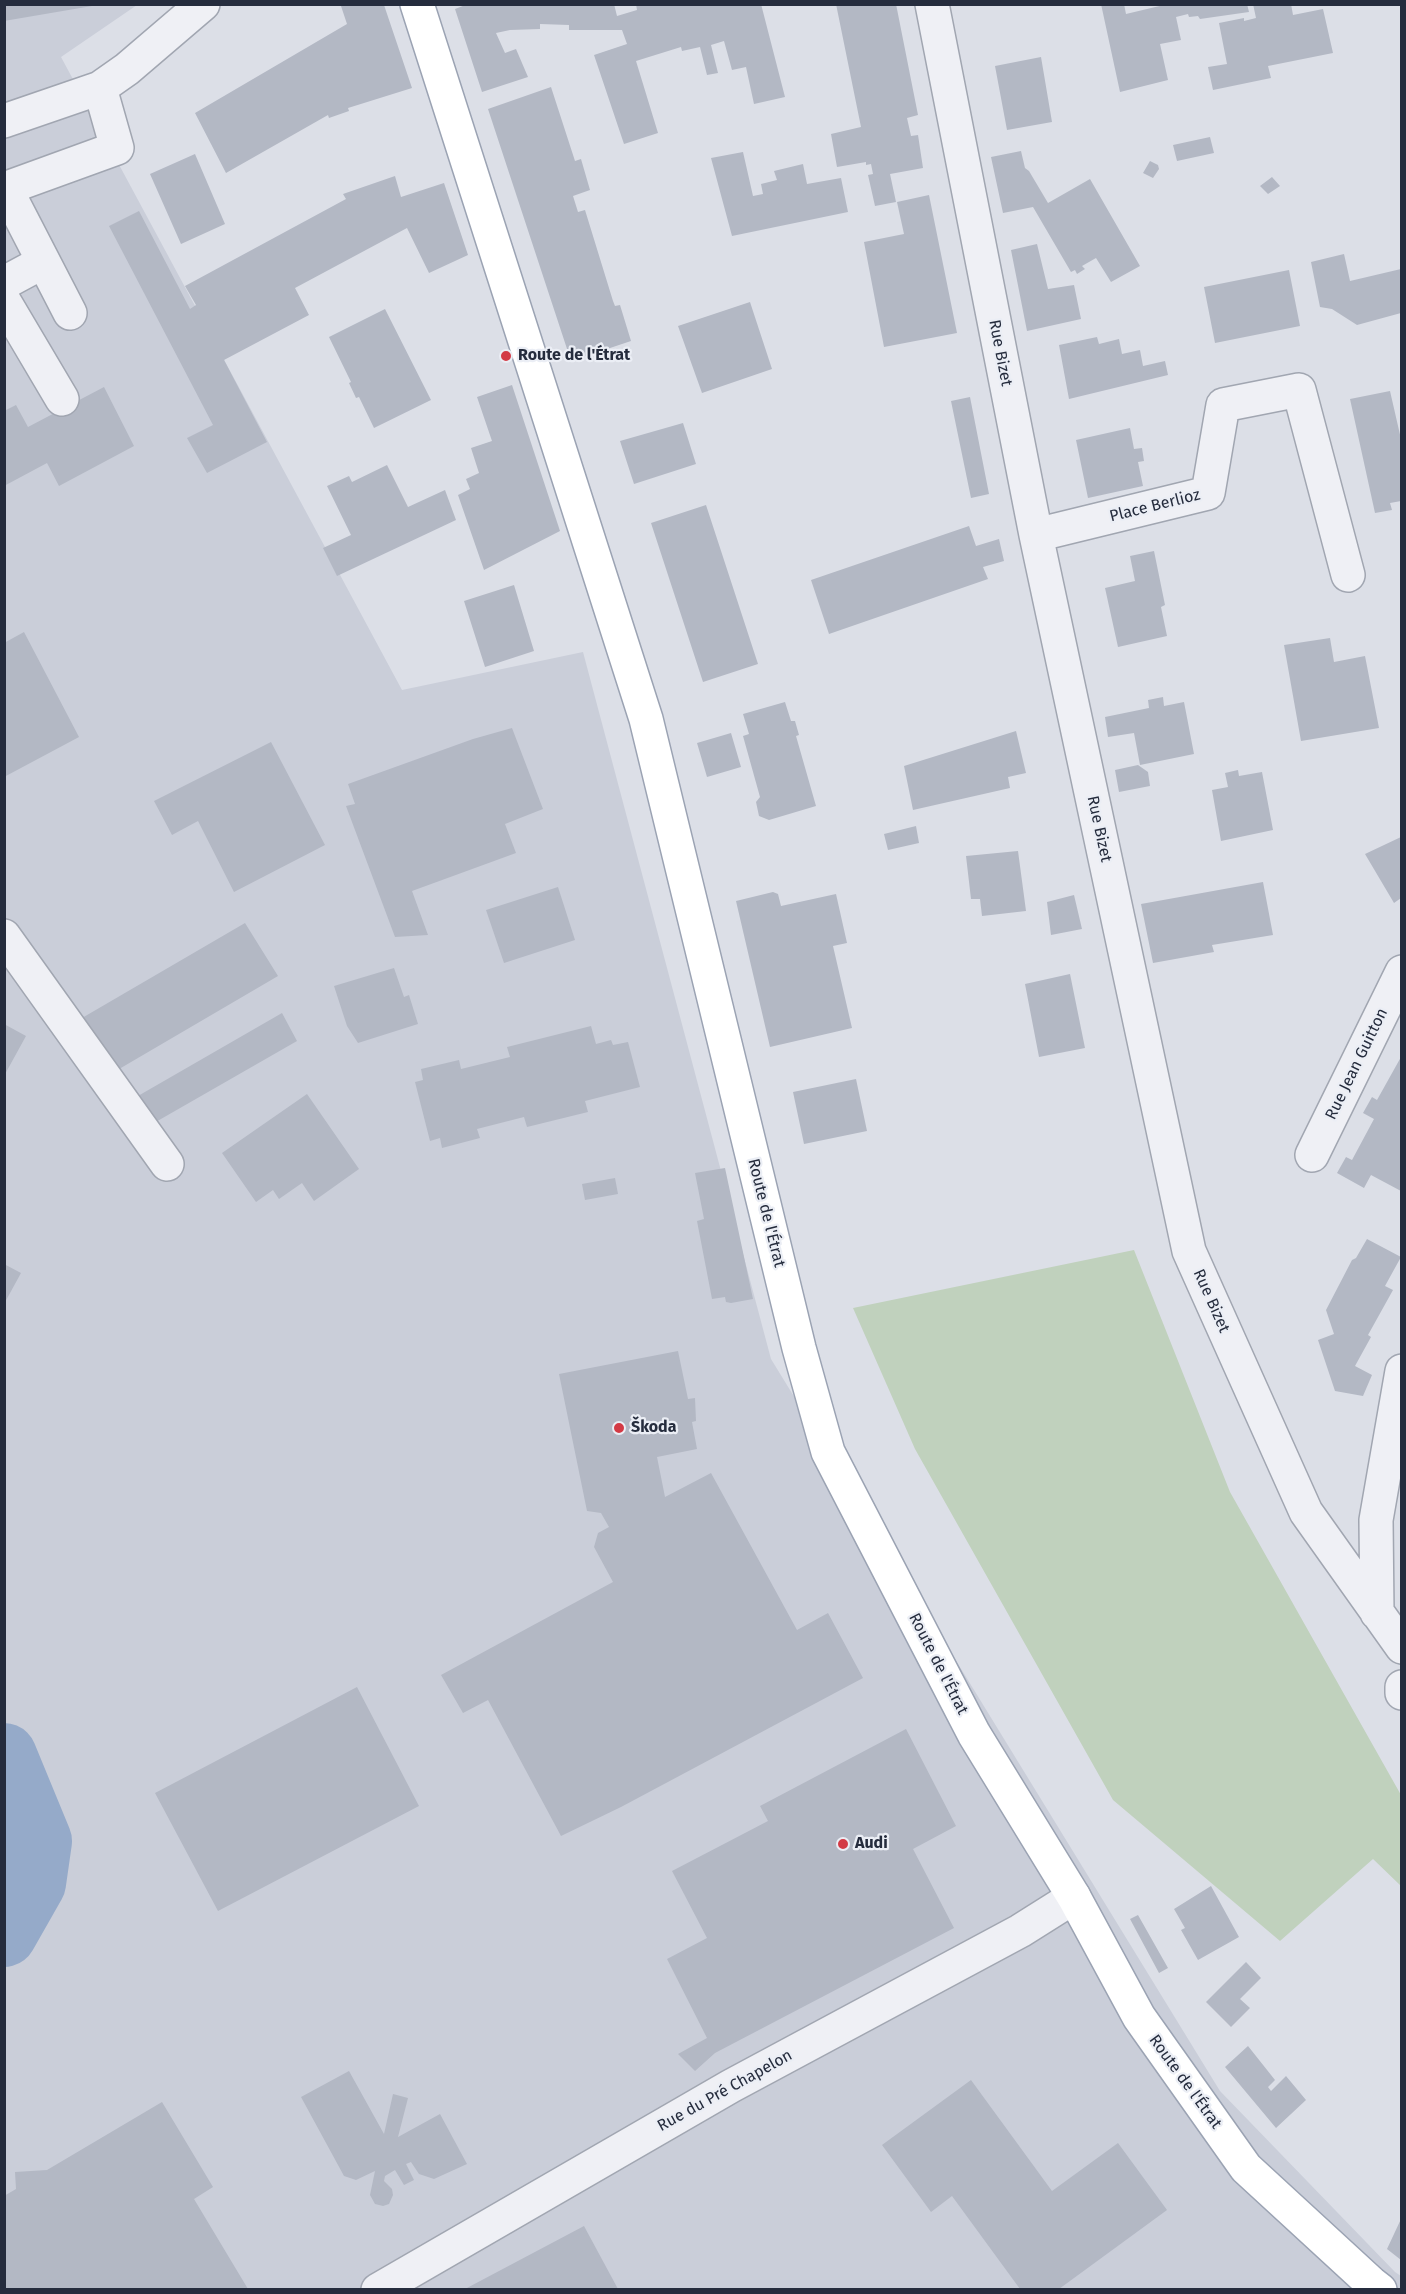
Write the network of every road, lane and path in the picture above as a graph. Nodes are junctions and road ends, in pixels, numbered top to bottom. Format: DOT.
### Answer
graph roads {
  1 [pos="203,4"];
  2 [pos="417,4"];
  3 [pos="932,4"];
  4 [pos="100,88"];
  5 [pos="4,121"];
  6 [pos="5,189"];
  7 [pos="44,262"];
  8 [pos="4,283"];
  9 [pos="4,301"];
  10 [pos="70,313"];
  11 [pos="62,399"];
  12 [pos="1036,535"];
  13 [pos="1348,575"];
  14 [pos="4,936"];
  15 [pos="1401,972"];
  16 [pos="1312,1155"];
  17 [pos="167,1164"];
  18 [pos="1401,1371"];
  19 [pos="1377,1613"];
  20 [pos="1401,1647"];
  21 [pos="1401,1687"];
  22 [pos="1401,1693"];
  23 [pos="1074,1897"];
  24 [pos="378,2289"];
  25 [pos="1380,2289"];
  1 -- 4 [label="street"];
  2 -- 23 [label="main road, Route de l'Étrat"];
  3 -- 12 [label="street, Rue Bizet"];
  4 -- 5 [label="street"];
  4 -- 6 [label="street"];
  6 -- 7 [label="street"];
  7 -- 8 [label="street"];
  7 -- 10 [label="street"];
  9 -- 11 [label="street"];
  12 -- 13 [label="street, Place Berlioz"];
  12 -- 19 [label="street, Rue Bizet"];
  14 -- 17 [label="street"];
  15 -- 16 [label="street, Rue Jean Guitton"];
  18 -- 19 [label="street"];
  19 -- 20 [label="street, Rue Bizet"];
  21 -- 22 [label="street"];
  23 -- 24 [label="street, Rue du Pré Chapelon"];
  23 -- 25 [label="main road, Route de l'Étrat"];
}
